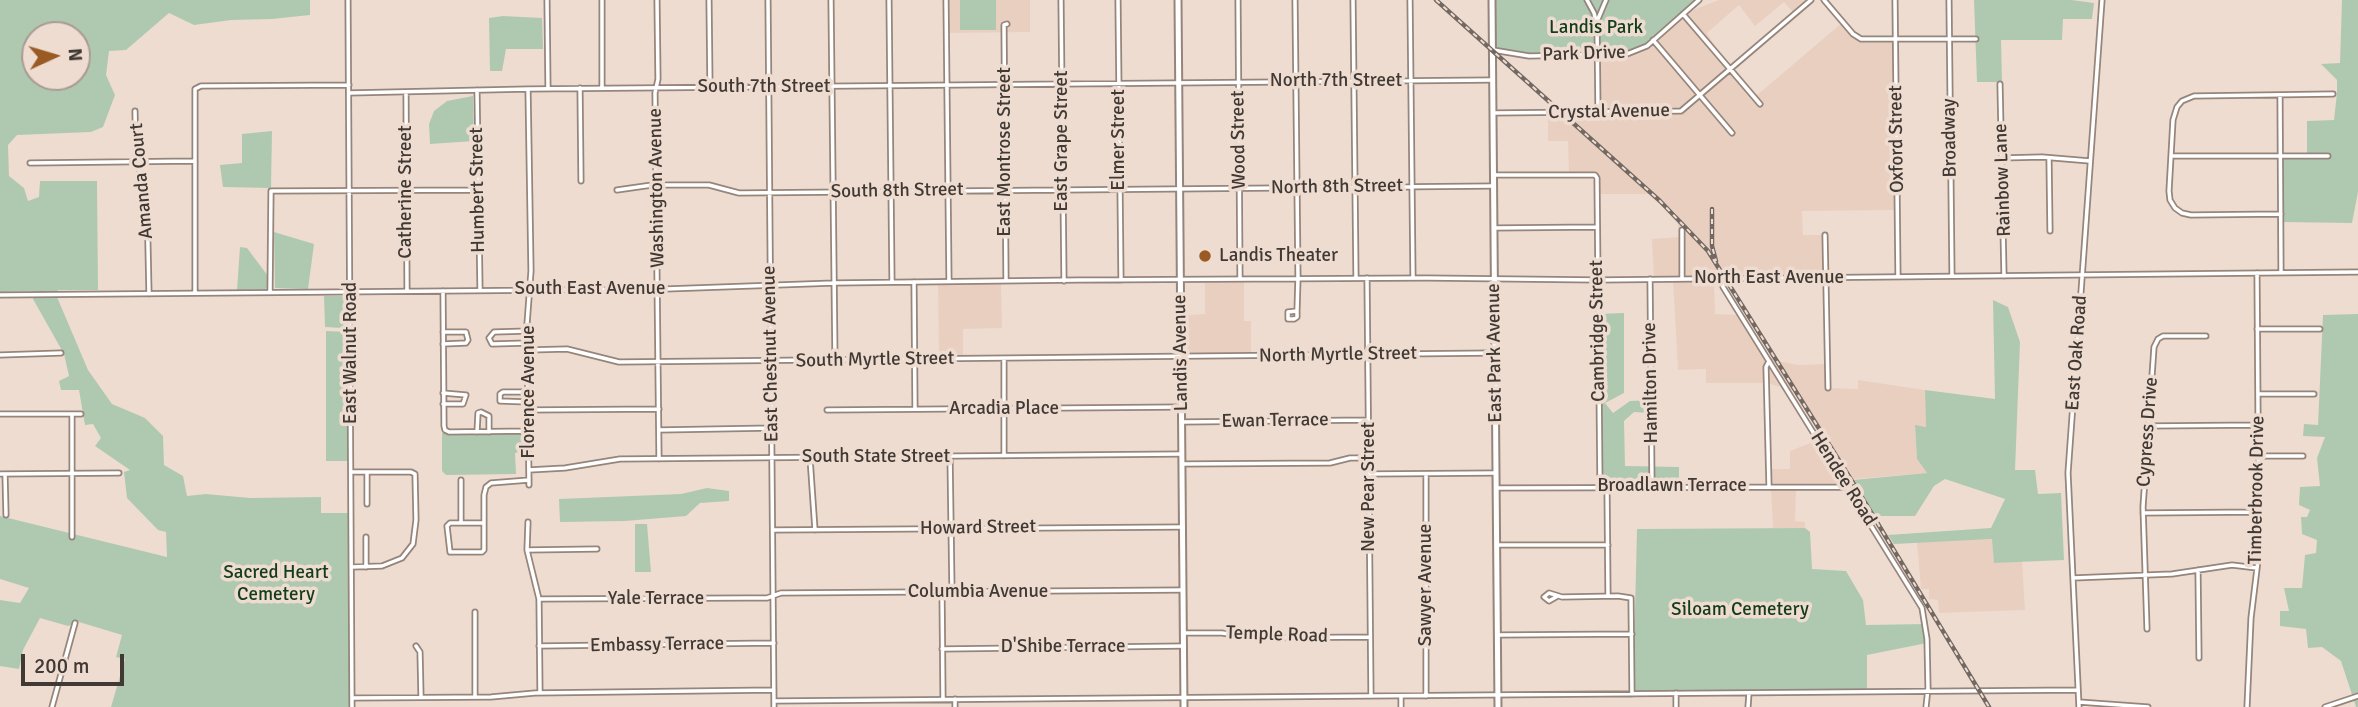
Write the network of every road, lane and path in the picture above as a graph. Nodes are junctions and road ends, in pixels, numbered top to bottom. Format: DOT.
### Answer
graph roads {
  1 [pos="348,0"];
  2 [pos="547,0"];
  3 [pos="602,0"];
  4 [pos="657,0"];
  5 [pos="709,0"];
  6 [pos="768,0"];
  7 [pos="831,0"];
  8 [pos="888,0"];
  9 [pos="946,0"];
  10 [pos="1061,0"];
  11 [pos="1118,0"];
  12 [pos="1178,0"];
  13 [pos="1238,0"];
  14 [pos="1296,0"];
  15 [pos="1353,0"];
  16 [pos="1410,0"];
  17 [pos="1492,0"];
  18 [pos="1587,0"];
  19 [pos="1606,0"];
  20 [pos="1699,0"];
  21 [pos="1811,0"];
  22 [pos="1824,0"];
  23 [pos="1895,0"];
  24 [pos="1949,0"];
  25 [pos="2102,0"];
  26 [pos="1683,14"];
  27 [pos="1007,24"];
  28 [pos="1597,25"];
  29 [pos="1949,39"];
  30 [pos="1976,39"];
  31 [pos="1653,40"];
  32 [pos="1896,40"];
  33 [pos="1493,50"];
  34 [pos="1597,56"];
  35 [pos="1731,69"];
  36 [pos="1493,80"];
  37 [pos="1354,81"];
  38 [pos="1411,81"];
  39 [pos="1239,82"];
  40 [pos="1296,82"];
  41 [pos="1179,83"];
  42 [pos="1062,84"];
  43 [pos="1119,84"];
  44 [pos="2000,84"];
  45 [pos="349,85"];
  46 [pos="947,85"];
  47 [pos="1004,85"];
  48 [pos="769,86"];
  49 [pos="832,86"];
  50 [pos="889,86"];
  51 [pos="710,87"];
  52 [pos="580,88"];
  53 [pos="602,88"];
  54 [pos="657,88"];
  55 [pos="528,89"];
  56 [pos="548,89"];
  57 [pos="477,90"];
  58 [pos="349,93"];
  59 [pos="406,93"];
  60 [pos="2333,94"];
  61 [pos="1700,95"];
  62 [pos="2280,95"];
  63 [pos="1760,104"];
  64 [pos="135,111"];
  65 [pos="1598,112"];
  66 [pos="1493,113"];
  67 [pos="1732,133"];
  68 [pos="2280,155"];
  69 [pos="2171,156"];
  70 [pos="2328,156"];
  71 [pos="2001,158"];
  72 [pos="2049,158"];
  73 [pos="194,161"];
  74 [pos="2091,161"];
  75 [pos="136,162"];
  76 [pos="30,163"];
  77 [pos="1494,175"];
  78 [pos="581,181"];
  79 [pos="656,185"];
  80 [pos="1412,186"];
  81 [pos="1494,186"];
  82 [pos="1297,187"];
  83 [pos="1354,187"];
  84 [pos="1240,188"];
  85 [pos="1120,189"];
  86 [pos="1179,189"];
  87 [pos="350,190"];
  88 [pos="406,190"];
  89 [pos="478,190"];
  90 [pos="617,190"];
  91 [pos="1005,190"];
  92 [pos="1062,190"];
  93 [pos="890,191"];
  94 [pos="948,191"];
  95 [pos="770,192"];
  96 [pos="833,192"];
  97 [pos="2281,214"];
  98 [pos="1494,228"];
  99 [pos="1597,228"];
  100 [pos="1682,230"];
  101 [pos="2050,231"];
  102 [pos="1825,235"];
  103 [pos="2358,272"];
  104 [pos="2257,273"];
  105 [pos="2281,273"];
  106 [pos="2082,275"];
  107 [pos="1952,276"];
  108 [pos="2004,276"];
  109 [pos="1898,277"];
  110 [pos="1298,278"];
  111 [pos="1356,278"];
  112 [pos="1367,278"];
  113 [pos="1413,278"];
  114 [pos="1682,278"];
  115 [pos="1721,278"];
  116 [pos="1826,278"];
  117 [pos="1240,279"];
  118 [pos="1494,279"];
  119 [pos="1650,279"];
  120 [pos="1121,280"];
  121 [pos="1180,280"];
  122 [pos="1598,280"];
  123 [pos="1006,281"];
  124 [pos="1064,281"];
  125 [pos="892,282"];
  126 [pos="914,282"];
  127 [pos="949,282"];
  128 [pos="834,283"];
  129 [pos="771,286"];
  130 [pos="658,289"];
  131 [pos="480,290"];
  132 [pos="530,290"];
  133 [pos="351,291"];
  134 [pos="407,291"];
  135 [pos="443,291"];
  136 [pos="270,292"];
  137 [pos="149,293"];
  138 [pos="195,293"];
  139 [pos="0,295"];
  140 [pos="1297,311"];
  141 [pos="2257,329"];
  142 [pos="2320,329"];
  143 [pos="527,331"];
  144 [pos="443,332"];
  145 [pos="2206,336"];
  146 [pos="528,343"];
  147 [pos="443,344"];
  148 [pos="528,350"];
  149 [pos="61,353"];
  150 [pos="1495,353"];
  151 [pos="1368,354"];
  152 [pos="0,355"];
  153 [pos="1181,357"];
  154 [pos="915,359"];
  155 [pos="1004,359"];
  156 [pos="835,360"];
  157 [pos="771,361"];
  158 [pos="1769,361"];
  159 [pos="658,362"];
  160 [pos="1828,388"];
  161 [pos="528,391"];
  162 [pos="443,393"];
  163 [pos="2258,394"];
  164 [pos="2314,394"];
  165 [pos="528,402"];
  166 [pos="443,404"];
  167 [pos="1182,407"];
  168 [pos="659,408"];
  169 [pos="915,409"];
  170 [pos="1004,409"];
  171 [pos="528,410"];
  172 [pos="827,410"];
  173 [pos="0,414"];
  174 [pos="72,414"];
  175 [pos="81,414"];
  176 [pos="1368,420"];
  177 [pos="1182,422"];
  178 [pos="2258,425"];
  179 [pos="2148,426"];
  180 [pos="772,428"];
  181 [pos="659,430"];
  182 [pos="529,431"];
  183 [pos="477,432"];
  184 [pos="489,432"];
  185 [pos="1182,454"];
  186 [pos="950,456"];
  187 [pos="1004,456"];
  188 [pos="2258,456"];
  189 [pos="2303,456"];
  190 [pos="772,458"];
  191 [pos="810,458"];
  192 [pos="1368,458"];
  193 [pos="659,459"];
  194 [pos="1182,464"];
  195 [pos="529,470"];
  196 [pos="352,472"];
  197 [pos="367,472"];
  198 [pos="73,473"];
  199 [pos="120,473"];
  200 [pos="1496,473"];
  201 [pos="3,474"];
  202 [pos="1369,474"];
  203 [pos="1426,474"];
  204 [pos="461,480"];
  205 [pos="1652,486"];
  206 [pos="1769,486"];
  207 [pos="1847,486"];
  208 [pos="1600,487"];
  209 [pos="1607,487"];
  210 [pos="1496,488"];
  211 [pos="367,504"];
  212 [pos="2258,512"];
  213 [pos="2143,513"];
  214 [pos="6,515"];
  215 [pos="461,522"];
  216 [pos="528,522"];
  217 [pos="484,523"];
  218 [pos="1183,527"];
  219 [pos="951,529"];
  220 [pos="773,530"];
  221 [pos="815,530"];
  222 [pos="72,537"];
  223 [pos="366,537"];
  224 [pos="1497,545"];
  225 [pos="1608,545"];
  226 [pos="597,549"];
  227 [pos="527,550"];
  228 [pos="352,567"];
  229 [pos="366,567"];
  230 [pos="2257,568"];
  231 [pos="2197,570"];
  232 [pos="2144,575"];
  233 [pos="2073,578"];
  234 [pos="1183,590"];
  235 [pos="942,592"];
  236 [pos="952,592"];
  237 [pos="773,596"];
  238 [pos="1608,596"];
  239 [pos="1556,597"];
  240 [pos="538,599"];
  241 [pos="475,612"];
  242 [pos="75,623"];
  243 [pos="2147,629"];
  244 [pos="1184,633"];
  245 [pos="1632,634"];
  246 [pos="1498,635"];
  247 [pos="1370,637"];
  248 [pos="774,643"];
  249 [pos="416,646"];
  250 [pos="539,646"];
  251 [pos="1184,646"];
  252 [pos="942,649"];
  253 [pos="2199,658"];
  254 [pos="774,690"];
  255 [pos="2078,690"];
  256 [pos="1928,691"];
  257 [pos="540,693"];
  258 [pos="1676,693"];
  259 [pos="1749,693"];
  260 [pos="1632,694"];
  261 [pos="1498,695"];
  262 [pos="1371,696"];
  263 [pos="1401,696"];
  264 [pos="1426,696"];
  265 [pos="2358,696"];
  266 [pos="475,697"];
  267 [pos="352,698"];
  268 [pos="421,698"];
  269 [pos="1184,698"];
  270 [pos="943,699"];
  271 [pos="955,699"];
  272 [pos="774,701"];
  273 [pos="2079,705"];
  274 [pos="52,707"];
  275 [pos="352,707"];
  276 [pos="775,707"];
  277 [pos="956,707"];
  278 [pos="1184,707"];
  279 [pos="1401,707"];
  280 [pos="1498,707"];
  281 [pos="1676,707"];
  282 [pos="1748,707"];
  283 [pos="1926,707"];
  284 [pos="2148,707"];
  285 [pos="2247,707"];
  286 [pos="2325,707"];
  1 -- 45 [label="street, East Walnut Road"];
  2 -- 56 [label="street"];
  3 -- 53 [label="street"];
  4 -- 54 [label="street, Washington Avenue"];
  5 -- 51 [label="street"];
  6 -- 48 [label="street, East Chestnut Avenue"];
  7 -- 49 [label="street"];
  8 -- 50 [label="street"];
  9 -- 46 [label="street"];
  10 -- 42 [label="street, East Grape Street"];
  11 -- 43 [label="street, Elmer Street"];
  12 -- 41 [label="main road, Landis Avenue"];
  13 -- 39 [label="street, Wood Street"];
  14 -- 40 [label="street"];
  15 -- 37 [label="street"];
  16 -- 38 [label="street"];
  17 -- 33 [label="main road, East Park Avenue"];
  18 -- 28 [label="street"];
  19 -- 28 [label="street"];
  20 -- 26 [label="street, Park Drive"];
  21 -- 35 [label="street, Crystal Avenue"];
  22 -- 32 [label="street"];
  23 -- 32 [label="street, Oxford Street"];
  24 -- 29 [label="street, Broadway"];
  25 -- 74 [label="street, East Oak Road"];
  26 -- 31 [label="street, Park Drive"];
  26 -- 35 [label="street"];
  27 -- 47 [label="street, East Montrose Street"];
  28 -- 34 [label="street"];
  29 -- 30 [label="street"];
  29 -- 32 [label="street"];
  29 -- 107 [label="street, Broadway"];
  31 -- 34 [label="street, Park Drive"];
  31 -- 61 [label="street"];
  32 -- 109 [label="street, Oxford Street"];
  33 -- 34 [label="street, Park Drive"];
  33 -- 36 [label="main road, East Park Avenue"];
  34 -- 65 [label="street"];
  35 -- 61 [label="street, Crystal Avenue"];
  35 -- 63 [label="street"];
  36 -- 38 [label="street, North 7th Street"];
  36 -- 66 [label="main road, East Park Avenue"];
  37 -- 38 [label="street, North 7th Street"];
  37 -- 40 [label="street, North 7th Street"];
  37 -- 83 [label="street"];
  38 -- 80 [label="street"];
  39 -- 40 [label="street, North 7th Street"];
  39 -- 41 [label="street, North 7th Street"];
  39 -- 84 [label="street, Wood Street"];
  40 -- 82 [label="street"];
  41 -- 43 [label="street, South 7th Street"];
  41 -- 86 [label="main road, Landis Avenue"];
  42 -- 43 [label="street, South 7th Street"];
  42 -- 47 [label="street, South 7th Street"];
  42 -- 92 [label="street, East Grape Street"];
  43 -- 85 [label="street, Elmer Street"];
  44 -- 71 [label="street, Rainbow Lane"];
  45 -- 58 [label="street, East Walnut Road"];
  45 -- 73 [label="street"];
  46 -- 47 [label="street, South 7th Street"];
  46 -- 50 [label="street, South 7th Street"];
  46 -- 94 [label="street"];
  47 -- 91 [label="street, East Montrose Street"];
  48 -- 49 [label="street, South 7th Street"];
  48 -- 51 [label="street, South 7th Street"];
  48 -- 95 [label="street, East Chestnut Avenue"];
  49 -- 50 [label="street, South 7th Street"];
  49 -- 96 [label="street"];
  50 -- 93 [label="street"];
  51 -- 54 [label="street, South 7th Street"];
  52 -- 53 [label="street, South 7th Street"];
  52 -- 56 [label="street, South 7th Street"];
  52 -- 78 [label="street"];
  53 -- 54 [label="street, South 7th Street"];
  54 -- 79 [label="street, Washington Avenue"];
  55 -- 56 [label="street, South 7th Street"];
  55 -- 57 [label="street, South 7th Street"];
  55 -- 132 [label="street, Florence Avenue"];
  57 -- 59 [label="street, South 7th Street"];
  57 -- 89 [label="street, Humbert Street"];
  58 -- 59 [label="street, South 7th Street"];
  58 -- 87 [label="street, East Walnut Road"];
  59 -- 88 [label="street, Catherine Street"];
  60 -- 62 [label="street"];
  61 -- 65 [label="street, Crystal Avenue"];
  61 -- 67 [label="street"];
  62 -- 68 [label="street"];
  62 -- 69 [label="street"];
  64 -- 75 [label="street, Amanda Court"];
  65 -- 66 [label="street, Crystal Avenue"];
  66 -- 77 [label="main road, East Park Avenue"];
  68 -- 69 [label="street"];
  68 -- 70 [label="street"];
  68 -- 97 [label="street"];
  69 -- 97 [label="street"];
  71 -- 72 [label="street"];
  71 -- 108 [label="street, Rainbow Lane"];
  72 -- 74 [label="street"];
  72 -- 101 [label="street"];
  73 -- 75 [label="street"];
  73 -- 138 [label="street"];
  74 -- 106 [label="street, East Oak Road"];
  75 -- 76 [label="street"];
  75 -- 137 [label="street, Amanda Court"];
  77 -- 81 [label="main road, East Park Avenue"];
  77 -- 99 [label="street, Cambridge Street"];
  79 -- 90 [label="street, South 8th Street"];
  79 -- 95 [label="street, South 8th Street"];
  79 -- 130 [label="street, Washington Avenue"];
  80 -- 81 [label="street, North 8th Street"];
  80 -- 83 [label="street, North 8th Street"];
  80 -- 113 [label="street"];
  81 -- 98 [label="main road, East Park Avenue"];
  82 -- 83 [label="street, North 8th Street"];
  82 -- 84 [label="street, North 8th Street"];
  82 -- 110 [label="street"];
  83 -- 111 [label="street"];
  84 -- 86 [label="street, North 8th Street"];
  84 -- 117 [label="street, Wood Street"];
  85 -- 86 [label="street, South 8th Street"];
  85 -- 92 [label="street, South 8th Street"];
  85 -- 120 [label="street, Elmer Street"];
  86 -- 121 [label="main road, Landis Avenue"];
  87 -- 88 [label="street"];
  87 -- 133 [label="street, East Walnut Road"];
  87 -- 136 [label="street"];
  88 -- 89 [label="street"];
  88 -- 134 [label="street, Catherine Street"];
  89 -- 131 [label="street, Humbert Street"];
  91 -- 92 [label="street, South 8th Street"];
  91 -- 94 [label="street, South 8th Street"];
  91 -- 123 [label="street, East Montrose Street"];
  92 -- 124 [label="street, East Grape Street"];
  93 -- 94 [label="street, South 8th Street"];
  93 -- 96 [label="street, South 8th Street"];
  93 -- 125 [label="street"];
  94 -- 127 [label="street"];
  95 -- 96 [label="street, South 8th Street"];
  95 -- 129 [label="street, East Chestnut Avenue"];
  96 -- 128 [label="street"];
  97 -- 105 [label="street"];
  98 -- 99 [label="street"];
  98 -- 118 [label="main road, East Park Avenue"];
  99 -- 122 [label="street, Cambridge Street"];
  100 -- 114 [label="street"];
  102 -- 116 [label="street"];
  103 -- 105 [label="street, North East Avenue"];
  104 -- 105 [label="street, North East Avenue"];
  104 -- 106 [label="street, North East Avenue"];
  104 -- 141 [label="street, Timberbrook Drive"];
  106 -- 108 [label="street, North East Avenue"];
  106 -- 233 [label="street, East Oak Road"];
  107 -- 108 [label="street, North East Avenue"];
  107 -- 109 [label="street, North East Avenue"];
  109 -- 116 [label="street, North East Avenue"];
  110 -- 111 [label="street, North East Avenue"];
  110 -- 117 [label="street, North East Avenue"];
  110 -- 140 [label="street"];
  111 -- 112 [label="street, North East Avenue"];
  112 -- 113 [label="street, North East Avenue"];
  112 -- 151 [label="street, New Pear Street"];
  113 -- 118 [label="street, North East Avenue"];
  114 -- 115 [label="street, North East Avenue"];
  114 -- 119 [label="street, North East Avenue"];
  115 -- 116 [label="street, North East Avenue"];
  115 -- 158 [label="street, Hendee Road"];
  116 -- 160 [label="street"];
  117 -- 121 [label="street, North East Avenue"];
  118 -- 122 [label="street, North East Avenue"];
  118 -- 150 [label="main road, East Park Avenue"];
  119 -- 122 [label="street, North East Avenue"];
  119 -- 205 [label="street, Hamilton Drive"];
  120 -- 121 [label="street, South East Avenue"];
  120 -- 124 [label="street, South East Avenue"];
  121 -- 153 [label="main road, Landis Avenue"];
  122 -- 208 [label="street, Cambridge Street"];
  123 -- 124 [label="street, South East Avenue"];
  123 -- 127 [label="street, South East Avenue"];
  125 -- 126 [label="street, South East Avenue"];
  125 -- 128 [label="street, South East Avenue"];
  126 -- 127 [label="street, South East Avenue"];
  126 -- 154 [label="street"];
  128 -- 129 [label="street, South East Avenue"];
  128 -- 156 [label="street"];
  129 -- 130 [label="street, South East Avenue"];
  129 -- 157 [label="street, East Chestnut Avenue"];
  130 -- 132 [label="street, South East Avenue"];
  130 -- 159 [label="street, Washington Avenue"];
  131 -- 132 [label="street, South East Avenue"];
  131 -- 135 [label="street, South East Avenue"];
  132 -- 143 [label="street, Florence Avenue"];
  133 -- 134 [label="street, South East Avenue"];
  133 -- 136 [label="street, South East Avenue"];
  133 -- 196 [label="street, East Walnut Road"];
  134 -- 135 [label="street, South East Avenue"];
  135 -- 144 [label="street"];
  136 -- 138 [label="street, South East Avenue"];
  137 -- 138 [label="street, South East Avenue"];
  137 -- 139 [label="street, South East Avenue"];
  141 -- 142 [label="street"];
  141 -- 163 [label="street, Timberbrook Drive"];
  143 -- 146 [label="street, Florence Avenue"];
  143 -- 146 [label="street"];
  144 -- 147 [label="street"];
  144 -- 147 [label="street"];
  145 -- 179 [label="street, Cypress Drive"];
  146 -- 148 [label="street, Florence Avenue"];
  147 -- 162 [label="street"];
  148 -- 159 [label="street, South Myrtle Street"];
  148 -- 161 [label="street, Florence Avenue"];
  149 -- 152 [label="street"];
  150 -- 151 [label="street, North Myrtle Street"];
  150 -- 200 [label="main road, East Park Avenue"];
  151 -- 153 [label="street, North Myrtle Street"];
  151 -- 176 [label="street, New Pear Street"];
  153 -- 155 [label="street, South Myrtle Street"];
  153 -- 167 [label="main road, Landis Avenue"];
  154 -- 155 [label="street, South Myrtle Street"];
  154 -- 156 [label="street, South Myrtle Street"];
  154 -- 169 [label="street"];
  155 -- 170 [label="street"];
  156 -- 157 [label="street, South Myrtle Street"];
  157 -- 159 [label="street, South Myrtle Street"];
  157 -- 180 [label="street, East Chestnut Avenue"];
  158 -- 206 [label="street"];
  158 -- 207 [label="street, Hendee Road"];
  159 -- 168 [label="street, Washington Avenue"];
  161 -- 165 [label="street, Florence Avenue"];
  161 -- 165 [label="street"];
  162 -- 166 [label="street"];
  162 -- 166 [label="street"];
  163 -- 164 [label="street"];
  163 -- 178 [label="street, Timberbrook Drive"];
  165 -- 171 [label="street, Florence Avenue"];
  166 -- 183 [label="street"];
  167 -- 170 [label="street, Arcadia Place"];
  167 -- 177 [label="main road, Landis Avenue"];
  168 -- 171 [label="street"];
  168 -- 181 [label="street, Washington Avenue"];
  169 -- 170 [label="street, Arcadia Place"];
  169 -- 172 [label="street, Arcadia Place"];
  170 -- 187 [label="street"];
  171 -- 182 [label="street, Florence Avenue"];
  173 -- 174 [label="street"];
  174 -- 175 [label="street"];
  174 -- 198 [label="street"];
  176 -- 177 [label="street, Ewan Terrace"];
  176 -- 192 [label="street, New Pear Street"];
  177 -- 185 [label="main road, Landis Avenue"];
  178 -- 179 [label="street"];
  178 -- 188 [label="street, Timberbrook Drive"];
  179 -- 213 [label="street, Cypress Drive"];
  180 -- 181 [label="street"];
  180 -- 190 [label="street, East Chestnut Avenue"];
  181 -- 193 [label="street, Washington Avenue"];
  182 -- 184 [label="street"];
  182 -- 195 [label="street, Florence Avenue"];
  183 -- 184 [label="street"];
  183 -- 184 [label="street"];
  185 -- 187 [label="street, South State Street"];
  185 -- 194 [label="main road, Landis Avenue"];
  186 -- 187 [label="street, South State Street"];
  186 -- 191 [label="street, South State Street"];
  186 -- 219 [label="street"];
  188 -- 189 [label="street"];
  188 -- 212 [label="street, Timberbrook Drive"];
  190 -- 191 [label="street, South State Street"];
  190 -- 193 [label="street, South State Street"];
  190 -- 220 [label="street, East Chestnut Avenue"];
  191 -- 221 [label="street"];
  192 -- 194 [label="street"];
  192 -- 202 [label="street, New Pear Street"];
  193 -- 195 [label="street, South State Street"];
  194 -- 218 [label="main road, Landis Avenue"];
  195 -- 217 [label="street, Florence Avenue"];
  196 -- 197 [label="street"];
  196 -- 228 [label="street, East Walnut Road"];
  197 -- 211 [label="street"];
  197 -- 229 [label="street"];
  198 -- 199 [label="street"];
  198 -- 201 [label="street"];
  198 -- 222 [label="street"];
  200 -- 203 [label="street"];
  200 -- 210 [label="main road, East Park Avenue"];
  201 -- 214 [label="street"];
  202 -- 203 [label="street"];
  202 -- 247 [label="street, New Pear Street"];
  203 -- 264 [label="street, Sawyer Avenue"];
  204 -- 215 [label="street"];
  205 -- 206 [label="street, Broadlawn Terrace"];
  205 -- 209 [label="street, Broadlawn Terrace"];
  206 -- 207 [label="street, Broadlawn Terrace"];
  207 -- 256 [label="street, Hendee Road"];
  208 -- 209 [label="street, Broadlawn Terrace"];
  208 -- 210 [label="street, Broadlawn Terrace"];
  209 -- 225 [label="street"];
  210 -- 224 [label="main road, East Park Avenue"];
  212 -- 213 [label="street"];
  212 -- 230 [label="street, Timberbrook Drive"];
  213 -- 232 [label="street, Cypress Drive"];
  215 -- 217 [label="street"];
  215 -- 217 [label="street"];
  216 -- 227 [label="street"];
  218 -- 219 [label="street, Howard Street"];
  218 -- 234 [label="main road, Landis Avenue"];
  219 -- 221 [label="street, Howard Street"];
  219 -- 236 [label="street"];
  220 -- 221 [label="street, Howard Street"];
  220 -- 237 [label="street, East Chestnut Avenue"];
  223 -- 229 [label="street"];
  224 -- 225 [label="street"];
  224 -- 246 [label="main road, East Park Avenue"];
  225 -- 238 [label="street"];
  226 -- 227 [label="street"];
  227 -- 240 [label="street"];
  228 -- 229 [label="street"];
  228 -- 267 [label="street, East Walnut Road"];
  230 -- 231 [label="street"];
  230 -- 285 [label="street, Timberbrook Drive"];
  231 -- 232 [label="street"];
  231 -- 253 [label="street"];
  232 -- 233 [label="street"];
  232 -- 243 [label="street, Cypress Drive"];
  233 -- 255 [label="street, East Oak Road"];
  234 -- 236 [label="street, Columbia Avenue"];
  234 -- 244 [label="main road, Landis Avenue"];
  235 -- 236 [label="street, Columbia Avenue"];
  235 -- 237 [label="street, Columbia Avenue"];
  235 -- 252 [label="street"];
  237 -- 240 [label="street, Yale Terrace"];
  237 -- 248 [label="street, East Chestnut Avenue"];
  238 -- 239 [label="street"];
  238 -- 245 [label="street"];
  240 -- 250 [label="street"];
  241 -- 266 [label="street"];
  242 -- 274 [label="street"];
  244 -- 247 [label="street, Temple Road"];
  244 -- 251 [label="main road, Landis Avenue"];
  245 -- 246 [label="street"];
  245 -- 260 [label="street"];
  246 -- 261 [label="main road, East Park Avenue"];
  247 -- 262 [label="street, New Pear Street"];
  248 -- 250 [label="street, Embassy Terrace"];
  248 -- 254 [label="street, East Chestnut Avenue"];
  249 -- 268 [label="street"];
  250 -- 257 [label="street"];
  251 -- 252 [label="street, D'Shibe Terrace"];
  251 -- 269 [label="main road, Landis Avenue"];
  252 -- 270 [label="street"];
  254 -- 257 [label="street"];
  254 -- 272 [label="street, East Chestnut Avenue"];
  255 -- 256 [label="street"];
  255 -- 273 [label="street, East Oak Road"];
  256 -- 259 [label="street"];
  256 -- 283 [label="street, Hendee Road"];
  257 -- 266 [label="street"];
  258 -- 259 [label="street"];
  258 -- 260 [label="street"];
  258 -- 281 [label="street"];
  259 -- 282 [label="street"];
  260 -- 261 [label="street"];
  261 -- 264 [label="street"];
  261 -- 280 [label="main road, East Park Avenue"];
  262 -- 263 [label="street"];
  262 -- 269 [label="street"];
  263 -- 264 [label="street"];
  263 -- 279 [label="street"];
  265 -- 286 [label="street"];
  266 -- 268 [label="street"];
  267 -- 268 [label="street"];
  267 -- 275 [label="street, East Walnut Road"];
  269 -- 271 [label="street"];
  269 -- 278 [label="main road, Landis Avenue"];
  270 -- 271 [label="street"];
  270 -- 272 [label="street"];
  271 -- 277 [label="street"];
  272 -- 276 [label="street, East Chestnut Avenue"];
  273 -- 284 [label="street"];
}
